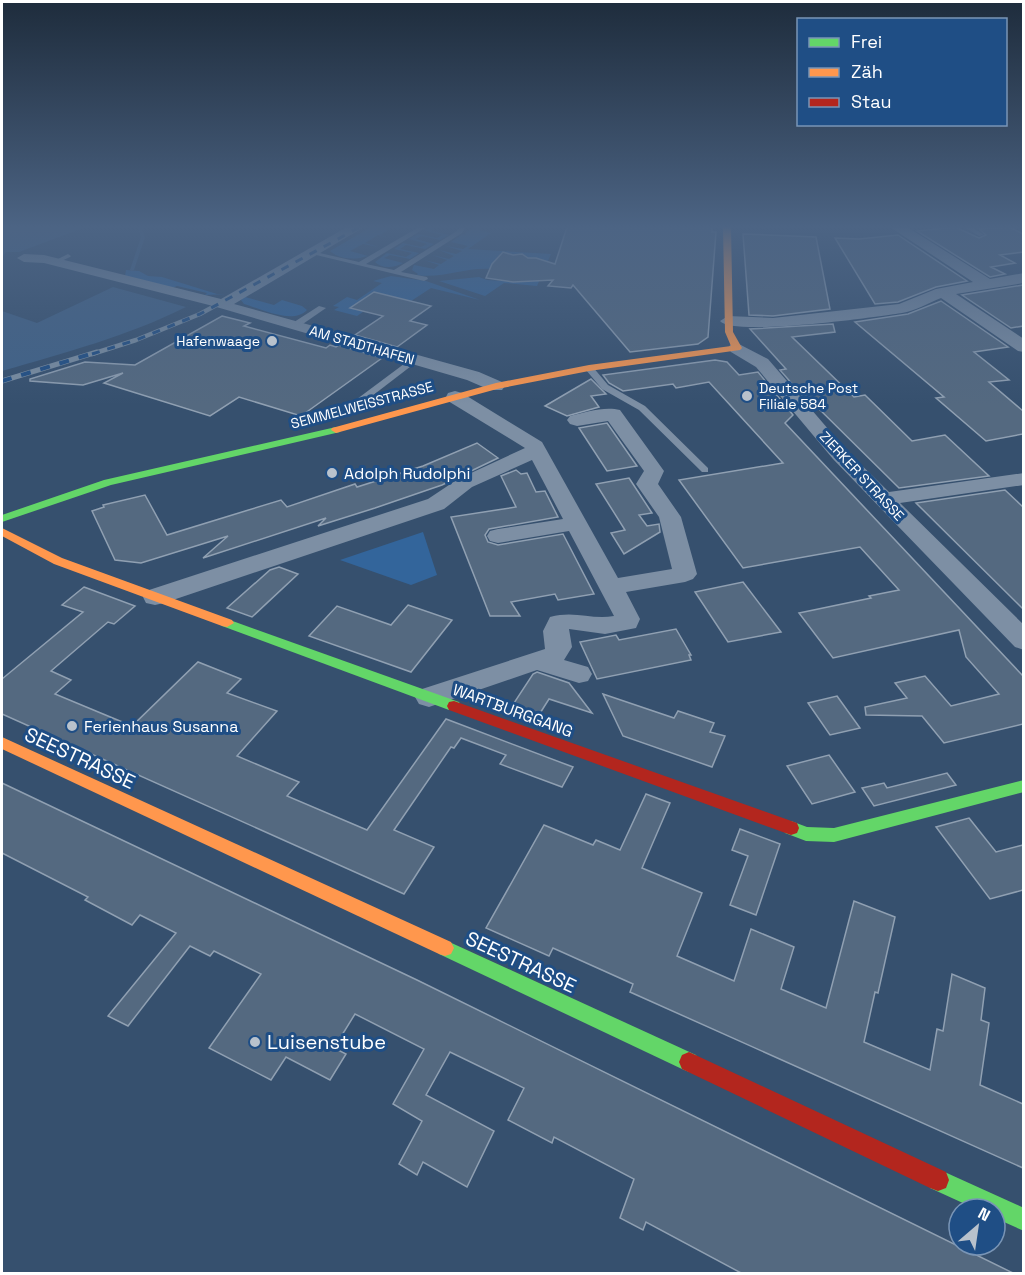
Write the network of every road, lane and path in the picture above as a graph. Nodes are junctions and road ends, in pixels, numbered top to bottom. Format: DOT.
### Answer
graph roads {
  1 [pos="160,286"];
  2 [pos="253,286"];
  3 [pos="728,286"];
  4 [pos="973,286"];
  5 [pos="942,292"];
  6 [pos="223,304"];
  7 [pos="322,308"];
  8 [pos="728,321"];
  9 [pos="294,326"];
  10 [pos="1023,347"];
  11 [pos="737,348"];
  12 [pos="415,360"];
  13 [pos="589,368"];
  14 [pos="496,386"];
  15 [pos="455,397"];
  16 [pos="356,404"];
  17 [pos="577,420"];
  18 [pos="538,450"];
  19 [pos="705,470"];
  20 [pos="1023,479"];
  21 [pos="884,499"];
  22 [pos="2,519"];
  23 [pos="577,523"];
  24 [pos="2,532"];
  25 [pos="498,536"];
  26 [pos="611,587"];
  27 [pos="155,597"];
  28 [pos="1023,641"];
  29 [pos="537,661"];
  30 [pos="579,674"];
  31 [pos="429,697"];
  32 [pos="2,743"];
  33 [pos="1023,786"];
  34 [pos="1023,1220"];
  1 -- 6 [label="street, AM STADTHAFEN"];
  2 -- 6 [label="street"];
  3 -- 8 [label="street"];
  4 -- 5 [label="street"];
  5 -- 8 [label="street"];
  5 -- 10 [label="street"];
  6 -- 9 [label="street, AM STADTHAFEN"];
  7 -- 9 [label="lane"];
  8 -- 11 [label="street"];
  9 -- 12 [label="street, AM STADTHAFEN"];
  11 -- 13 [label="street, SEMMELWEISSTRASSE"];
  11 -- 21 [label="street, ZIERKER STRASSE"];
  12 -- 14 [label="street, AM STADTHAFEN"];
  12 -- 16 [label="lane"];
  13 -- 14 [label="street, SEMMELWEISSTRASSE"];
  13 -- 19 [label="lane"];
  14 -- 15 [label="street, SEMMELWEISSTRASSE"];
  15 -- 18 [label="street"];
  15 -- 22 [label="street, SEMMELWEISSTRASSE"];
  17 -- 26 [label="street"];
  18 -- 23 [label="street"];
  18 -- 27 [label="street"];
  20 -- 21 [label="street"];
  21 -- 28 [label="street, ZIERKER STRASSE"];
  23 -- 25 [label="street"];
  23 -- 26 [label="street"];
  24 -- 27 [label="street, WARTBURGGANG"];
  26 -- 29 [label="street"];
  27 -- 31 [label="street, WARTBURGGANG"];
  29 -- 30 [label="street"];
  29 -- 31 [label="street"];
  31 -- 33 [label="street, WARTBURGGANG"];
  32 -- 34 [label="street, SEESTRASSE"];
}
